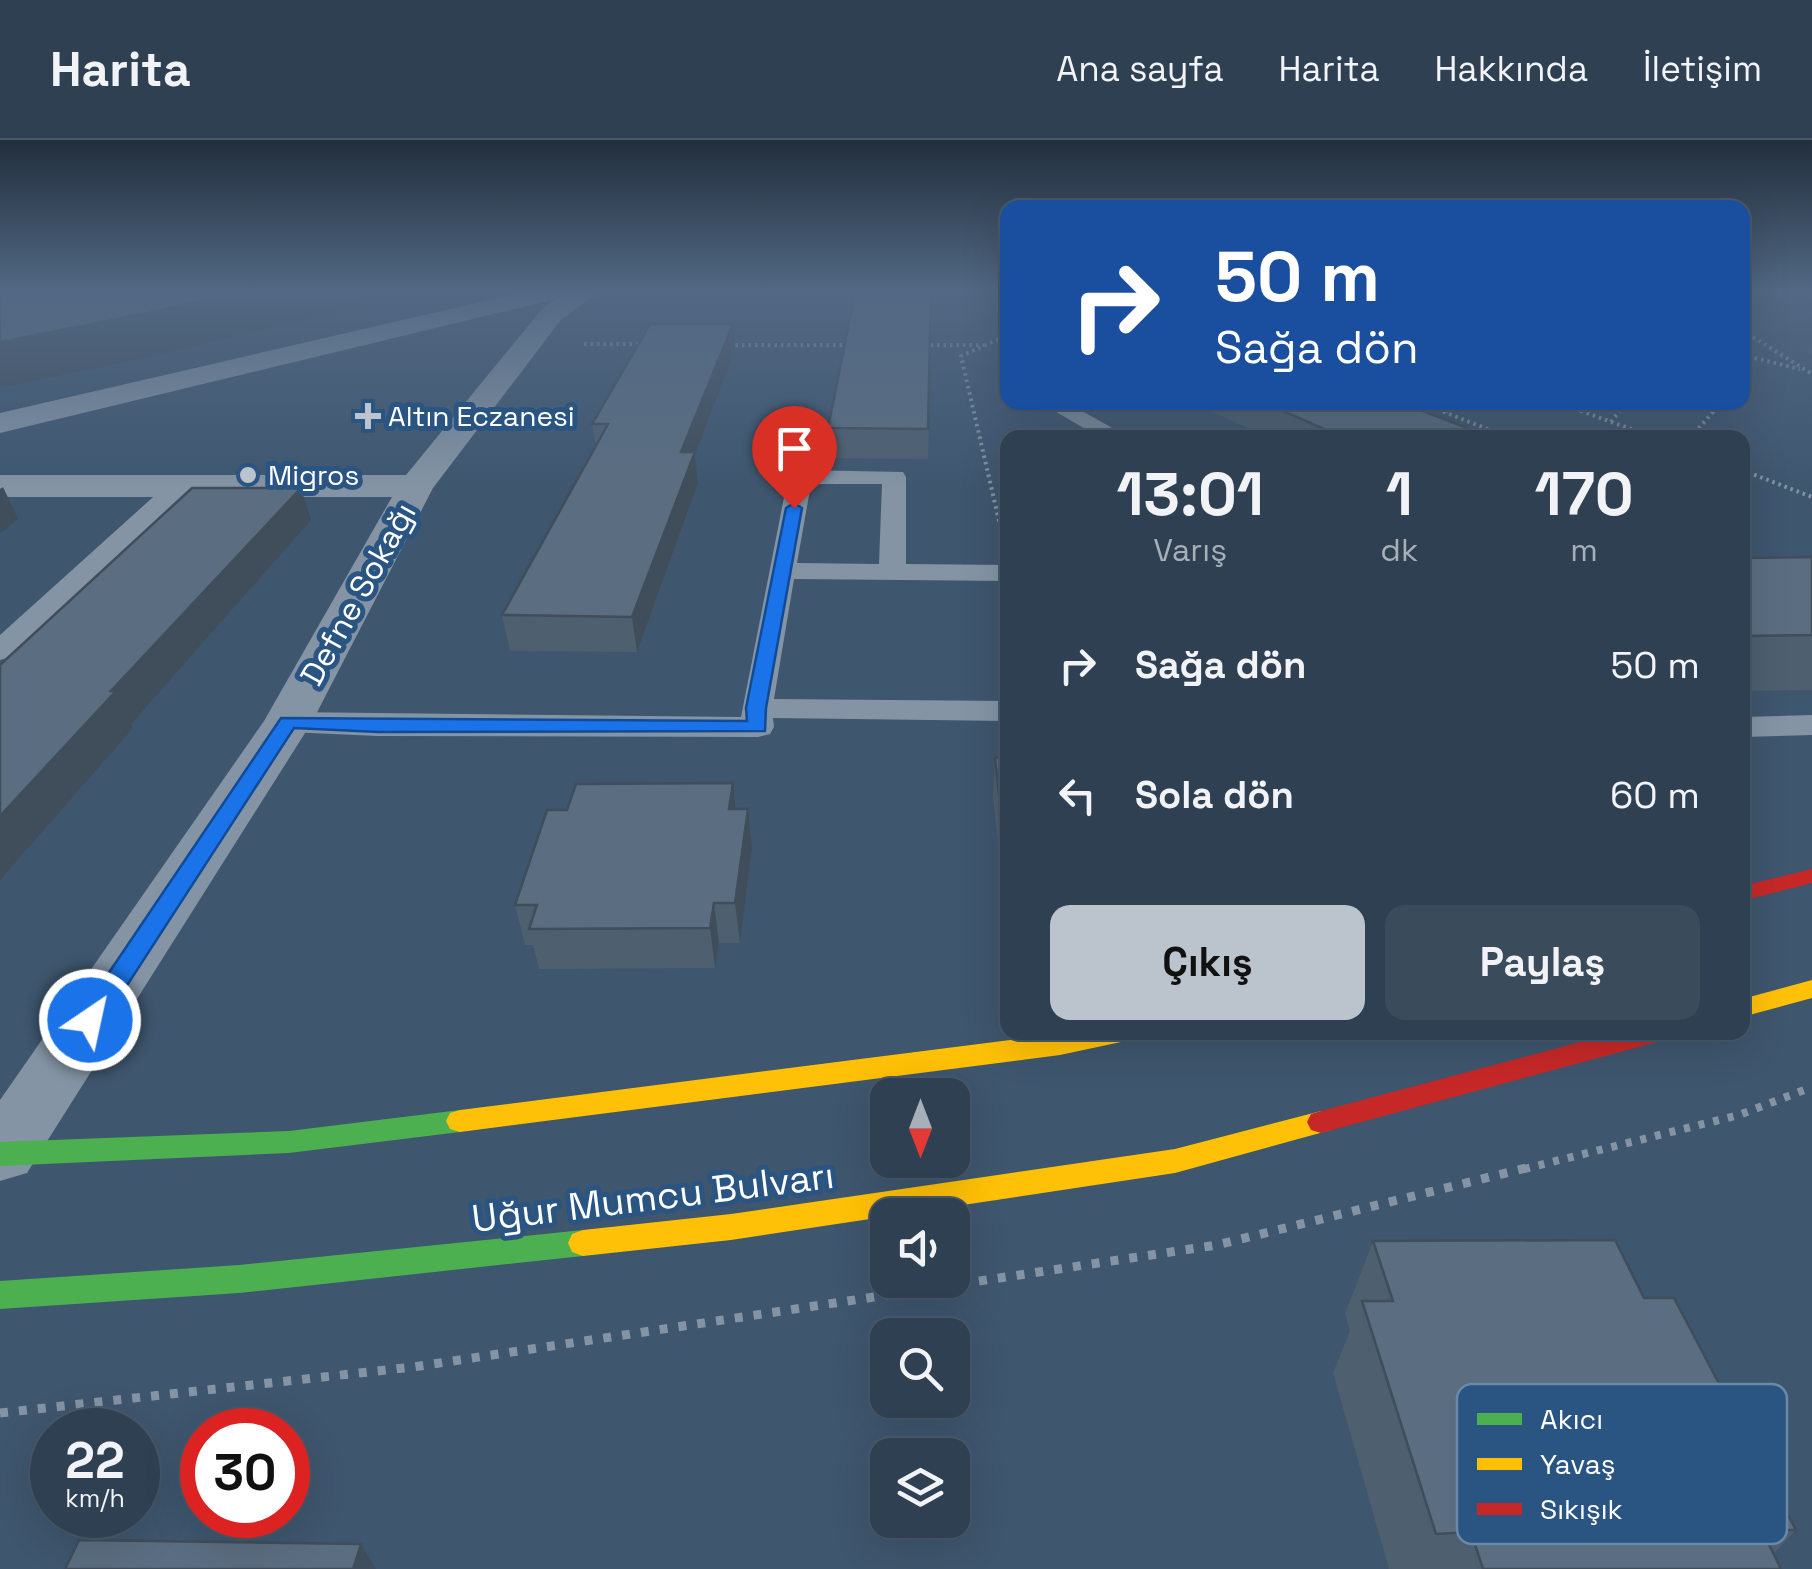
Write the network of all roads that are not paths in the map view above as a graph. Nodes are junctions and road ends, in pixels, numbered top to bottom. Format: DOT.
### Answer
graph roads {
  1 [pos="222,356"];
  2 [pos="252,356"];
  3 [pos="519,356"];
  4 [pos="0,408"];
  5 [pos="1065,410"];
  6 [pos="0,423"];
  7 [pos="1103,430"];
  8 [pos="181,484"];
  9 [pos="0,486"];
  10 [pos="416,486"];
  11 [pos="782,571"];
  12 [pos="892,571"];
  13 [pos="1000,573"];
  14 [pos="0,651"];
  15 [pos="756,708"];
  16 [pos="1000,711"];
  17 [pos="288,722"];
  18 [pos="1812,725"];
  19 [pos="1750,727"];
  20 [pos="1812,876"];
  21 [pos="1750,892"];
  22 [pos="1812,989"];
  23 [pos="1750,1006"];
  24 [pos="1083,1040"];
  25 [pos="1626,1040"];
  26 [pos="1,1155"];
  27 [pos="0,1295"];
  1 -- 4 [label="street"];
  2 -- 6 [label="street"];
  3 -- 10 [label="street, Defne Sokağı"];
  5 -- 7 [label="lane"];
  8 -- 9 [label="street, Defne Sokağı"];
  8 -- 10 [label="street, Defne Sokağı"];
  8 -- 14 [label="lane"];
  10 -- 17 [label="street, Defne Sokağı"];
  11 -- 12 [label="lane"];
  11 -- 12 [label="lane"];
  11 -- 15 [label="lane"];
  12 -- 13 [label="lane"];
  15 -- 16 [label="lane"];
  15 -- 17 [label="lane"];
  17 -- 26 [label="street, Defne Sokağı"];
  18 -- 19 [label="lane"];
  20 -- 21 [label="main road"];
  22 -- 23 [label="main road"];
  24 -- 26 [label="main road"];
  25 -- 27 [label="main road, Uğur Mumcu Bulvarı"];
}
